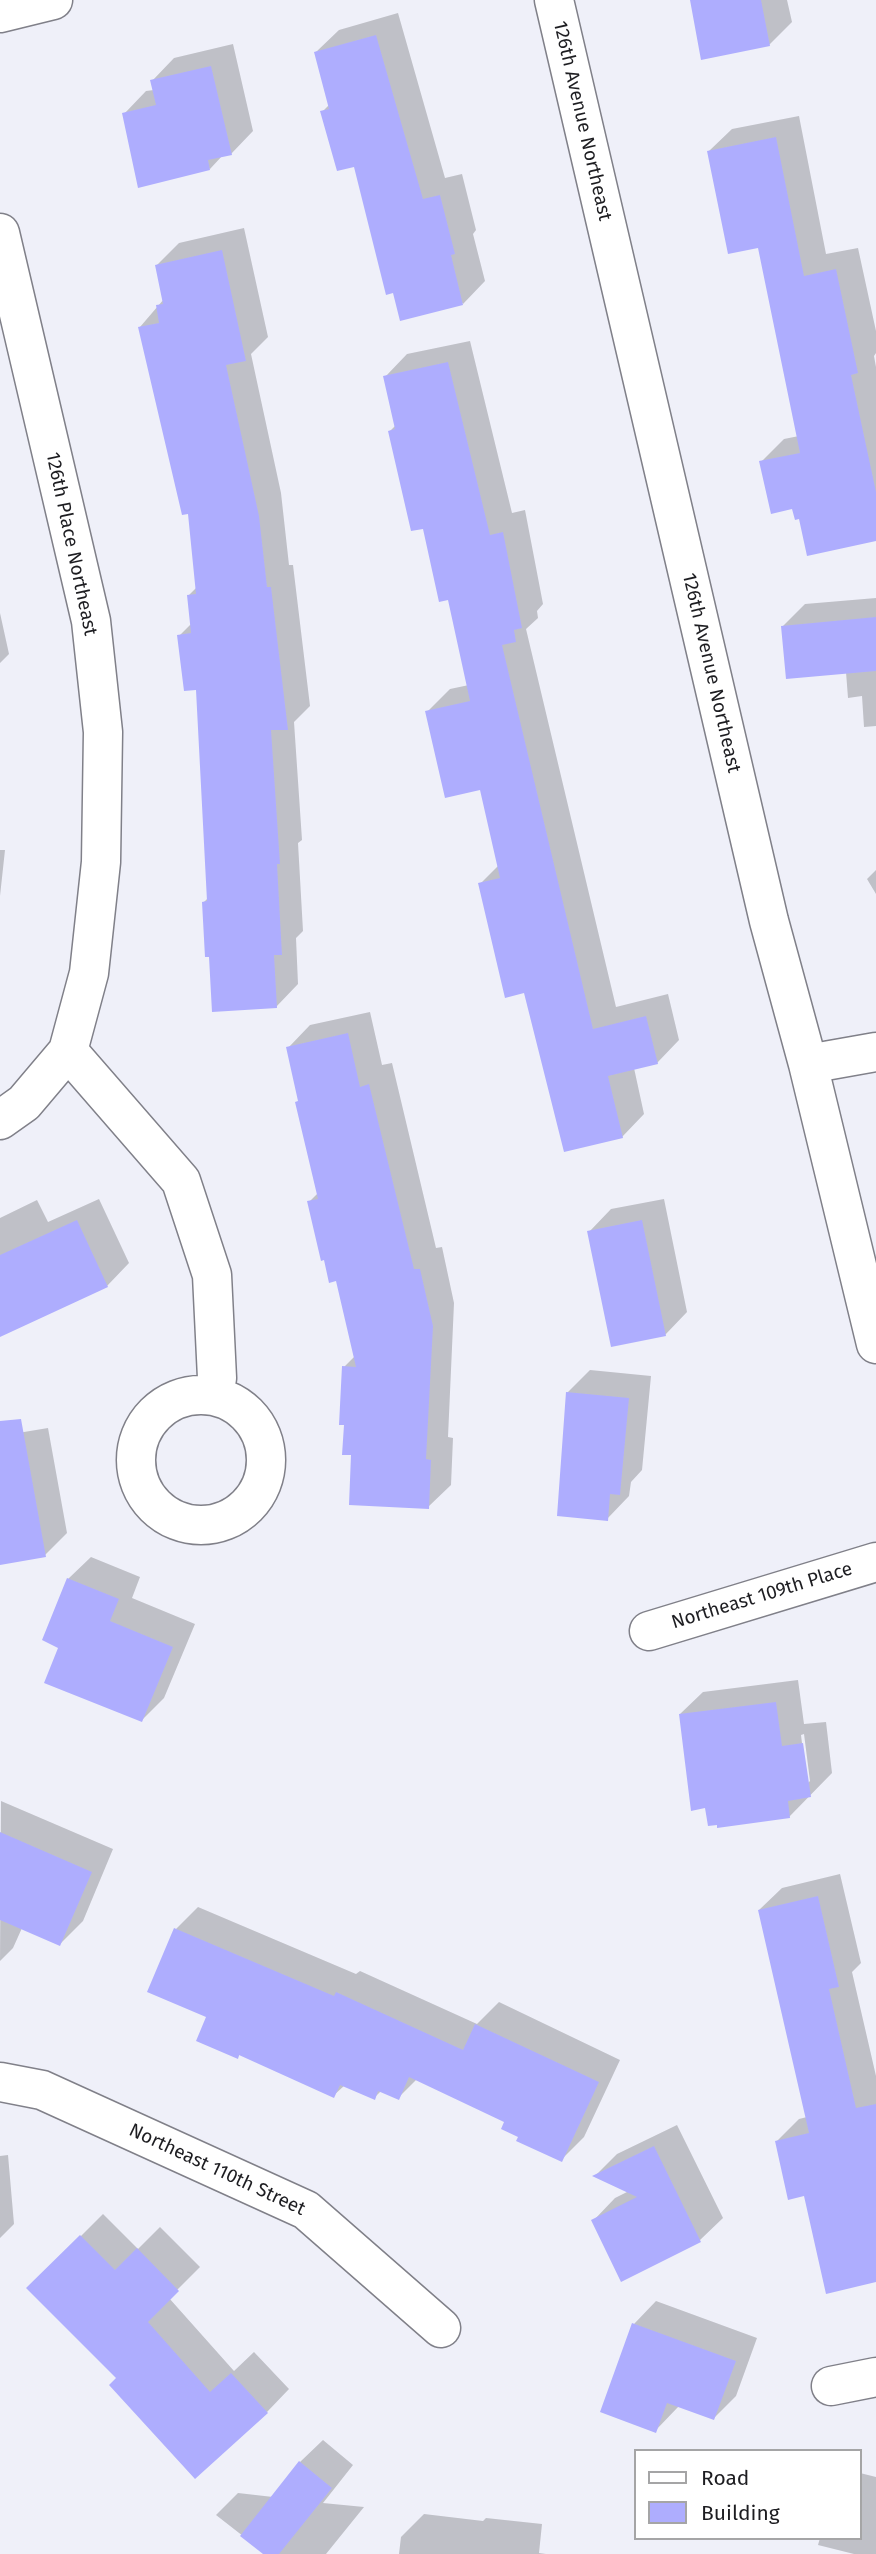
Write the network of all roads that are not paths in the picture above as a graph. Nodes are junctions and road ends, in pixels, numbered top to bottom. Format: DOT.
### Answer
graph roads {
  1 [pos="53,0"];
  2 [pos="554,0"];
  3 [pos="0,13"];
  4 [pos="0,233"];
  5 [pos="68,1051"];
  6 [pos="876,1052"];
  7 [pos="808,1064"];
  8 [pos="0,1120"];
  9 [pos="876,1344"];
  10 [pos="214,1396"];
  11 [pos="876,1562"];
  12 [pos="649,1631"];
  13 [pos="0,2082"];
  14 [pos="441,2329"];
  15 [pos="876,2377"];
  16 [pos="831,2386"];
  1 -- 3 [label="street"];
  2 -- 7 [label="street, 126th Avenue Northeast"];
  4 -- 5 [label="street, 126th Place Northeast"];
  5 -- 8 [label="street"];
  5 -- 10 [label="street"];
  6 -- 7 [label="street"];
  7 -- 9 [label="street, 126th Avenue Northeast"];
  11 -- 12 [label="street, Northeast 109th Place"];
  13 -- 14 [label="street, Northeast 110th Street"];
  15 -- 16 [label="street"];
}
